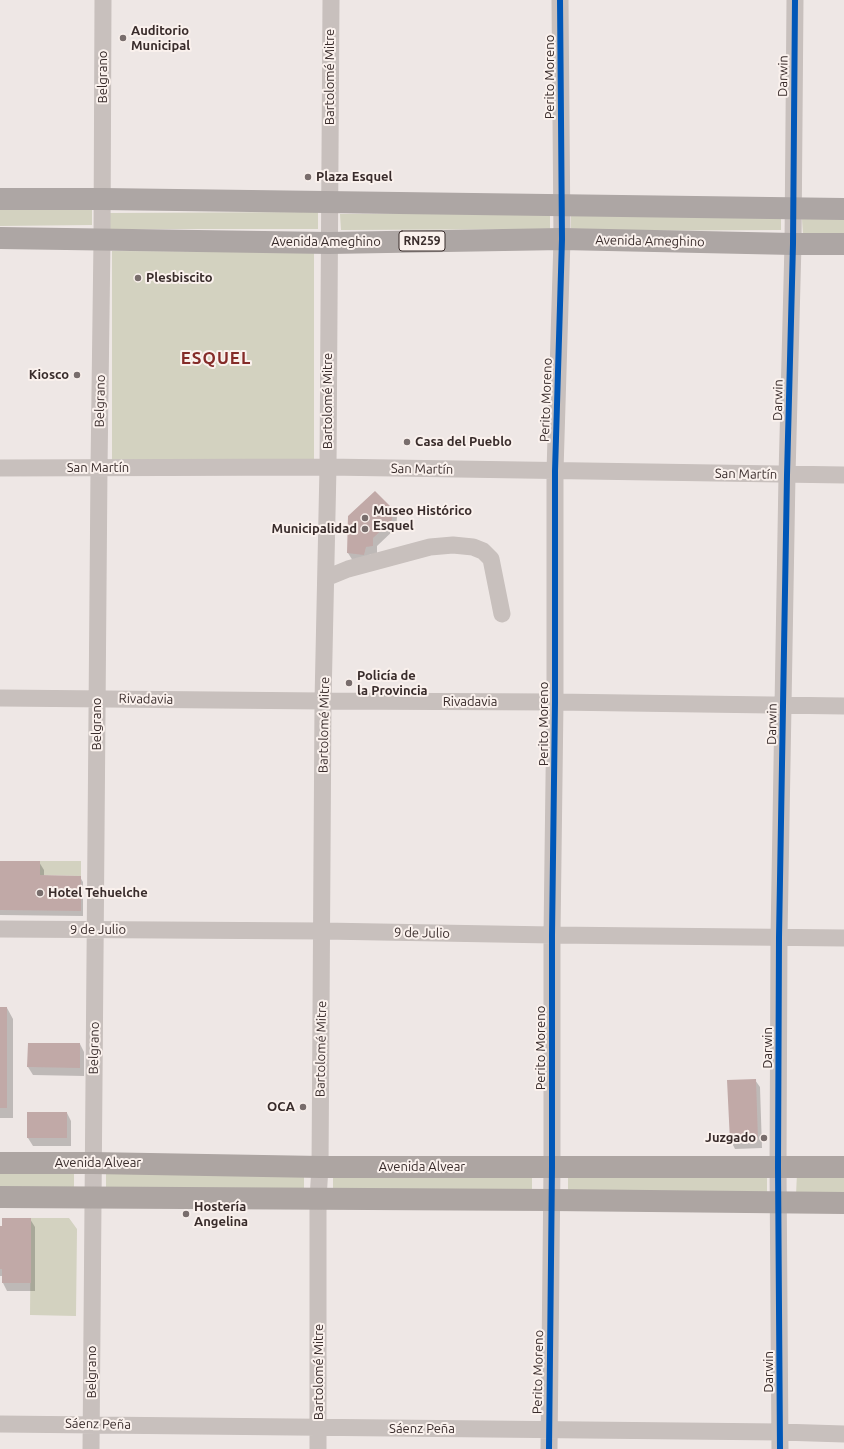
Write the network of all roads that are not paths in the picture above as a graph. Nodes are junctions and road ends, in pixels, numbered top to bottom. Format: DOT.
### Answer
graph roads {
  1 [pos="103,0"];
  2 [pos="331,0"];
  3 [pos="560,0"];
  4 [pos="796,0"];
  5 [pos="102,198"];
  6 [pos="0,199"];
  7 [pos="329,202"];
  8 [pos="561,206"];
  9 [pos="793,209"];
  10 [pos="844,209"];
  11 [pos="0,238"];
  12 [pos="562,239"];
  13 [pos="102,240"];
  14 [pos="329,243"];
  15 [pos="793,244"];
  16 [pos="844,244"];
  17 [pos="328,467"];
  18 [pos="0,468"];
  19 [pos="99,468"];
  20 [pos="555,471"];
  21 [pos="787,475"];
  22 [pos="844,475"];
  23 [pos="326,578"];
  24 [pos="502,614"];
  25 [pos="0,698"];
  26 [pos="97,699"];
  27 [pos="323,701"];
  28 [pos="555,702"];
  29 [pos="783,706"];
  30 [pos="844,706"];
  31 [pos="0,929"];
  32 [pos="96,930"];
  33 [pos="323,931"];
  34 [pos="552,935"];
  35 [pos="779,937"];
  36 [pos="844,938"];
  37 [pos="0,1163"];
  38 [pos="93,1163"];
  39 [pos="320,1167"];
  40 [pos="552,1167"];
  41 [pos="778,1167"];
  42 [pos="844,1167"];
  43 [pos="0,1197"];
  44 [pos="93,1198"];
  45 [pos="318,1199"];
  46 [pos="552,1200"];
  47 [pos="779,1203"];
  48 [pos="844,1203"];
  49 [pos="0,1424"];
  50 [pos="92,1424"];
  51 [pos="319,1428"];
  52 [pos="548,1429"];
  53 [pos="780,1432"];
  54 [pos="844,1434"];
  55 [pos="91,1449"];
  56 [pos="318,1449"];
  57 [pos="549,1449"];
  58 [pos="780,1449"];
  1 -- 5 [label="street, Belgrano"];
  2 -- 7 [label="street, Bartolomé Mitre"];
  3 -- 8 [label="street, Perito Moreno"];
  4 -- 9 [label="street, Darwin"];
  5 -- 6 [label="highway"];
  5 -- 7 [label="highway"];
  5 -- 13 [label="street, Belgrano"];
  7 -- 8 [label="highway"];
  7 -- 14 [label="street, Bartolomé Mitre"];
  8 -- 9 [label="highway"];
  8 -- 12 [label="street, Perito Moreno"];
  9 -- 10 [label="highway"];
  9 -- 15 [label="street, Darwin"];
  11 -- 13 [label="highway, Avenida Ameghino / RN259"];
  12 -- 14 [label="highway, Avenida Ameghino / RN259"];
  12 -- 15 [label="highway, Avenida Ameghino / RN259"];
  12 -- 20 [label="street, Perito Moreno"];
  13 -- 14 [label="highway, Avenida Ameghino / RN259"];
  13 -- 19 [label="street, Belgrano"];
  14 -- 17 [label="street, Bartolomé Mitre"];
  15 -- 16 [label="highway, Avenida Ameghino / RN259"];
  15 -- 21 [label="street, Darwin"];
  17 -- 19 [label="street, San Martín"];
  17 -- 20 [label="street, San Martín"];
  17 -- 23 [label="street, Bartolomé Mitre"];
  18 -- 19 [label="street, San Martín"];
  19 -- 26 [label="street, Belgrano"];
  20 -- 21 [label="street, San Martín"];
  20 -- 28 [label="street, Perito Moreno"];
  21 -- 22 [label="street, San Martín"];
  21 -- 29 [label="street, Darwin"];
  23 -- 24 [label="street"];
  23 -- 27 [label="street, Bartolomé Mitre"];
  25 -- 26 [label="street, Rivadavia"];
  26 -- 27 [label="street, Rivadavia"];
  26 -- 32 [label="street, Belgrano"];
  27 -- 28 [label="street, Rivadavia"];
  27 -- 33 [label="street, Bartolomé Mitre"];
  28 -- 29 [label="street, Rivadavia"];
  28 -- 34 [label="street, Perito Moreno"];
  29 -- 30 [label="street, Rivadavia"];
  29 -- 35 [label="street, Darwin"];
  31 -- 32 [label="street, 9 de Julio"];
  32 -- 33 [label="street, 9 de Julio"];
  32 -- 38 [label="street, Belgrano"];
  33 -- 34 [label="street, 9 de Julio"];
  33 -- 39 [label="street, Bartolomé Mitre"];
  34 -- 35 [label="street, 9 de Julio"];
  34 -- 40 [label="street, Perito Moreno"];
  35 -- 36 [label="street, 9 de Julio"];
  35 -- 41 [label="street, Darwin"];
  37 -- 38 [label="main road, Avenida Alvear"];
  38 -- 39 [label="main road, Avenida Alvear"];
  38 -- 44 [label="street, Belgrano"];
  39 -- 40 [label="main road, Avenida Alvear"];
  39 -- 45 [label="street, Bartolomé Mitre"];
  40 -- 41 [label="main road, Avenida Alvear"];
  40 -- 46 [label="street, Perito Moreno"];
  41 -- 42 [label="main road, Avenida Alvear"];
  41 -- 47 [label="street, Darwin"];
  43 -- 44 [label="main road"];
  44 -- 45 [label="main road"];
  44 -- 50 [label="street, Belgrano"];
  45 -- 46 [label="main road"];
  45 -- 51 [label="street, Bartolomé Mitre"];
  46 -- 47 [label="main road"];
  46 -- 52 [label="street, Perito Moreno"];
  47 -- 48 [label="main road"];
  47 -- 53 [label="street, Darwin"];
  49 -- 50 [label="street, Sáenz Peña"];
  50 -- 51 [label="street, Sáenz Peña"];
  50 -- 55 [label="street, Belgrano"];
  51 -- 52 [label="street, Sáenz Peña"];
  51 -- 56 [label="street, Bartolomé Mitre"];
  52 -- 53 [label="street, Sáenz Peña"];
  52 -- 57 [label="street, Perito Moreno"];
  53 -- 54 [label="street, Sáenz Peña"];
  53 -- 58 [label="street, Darwin"];
}
